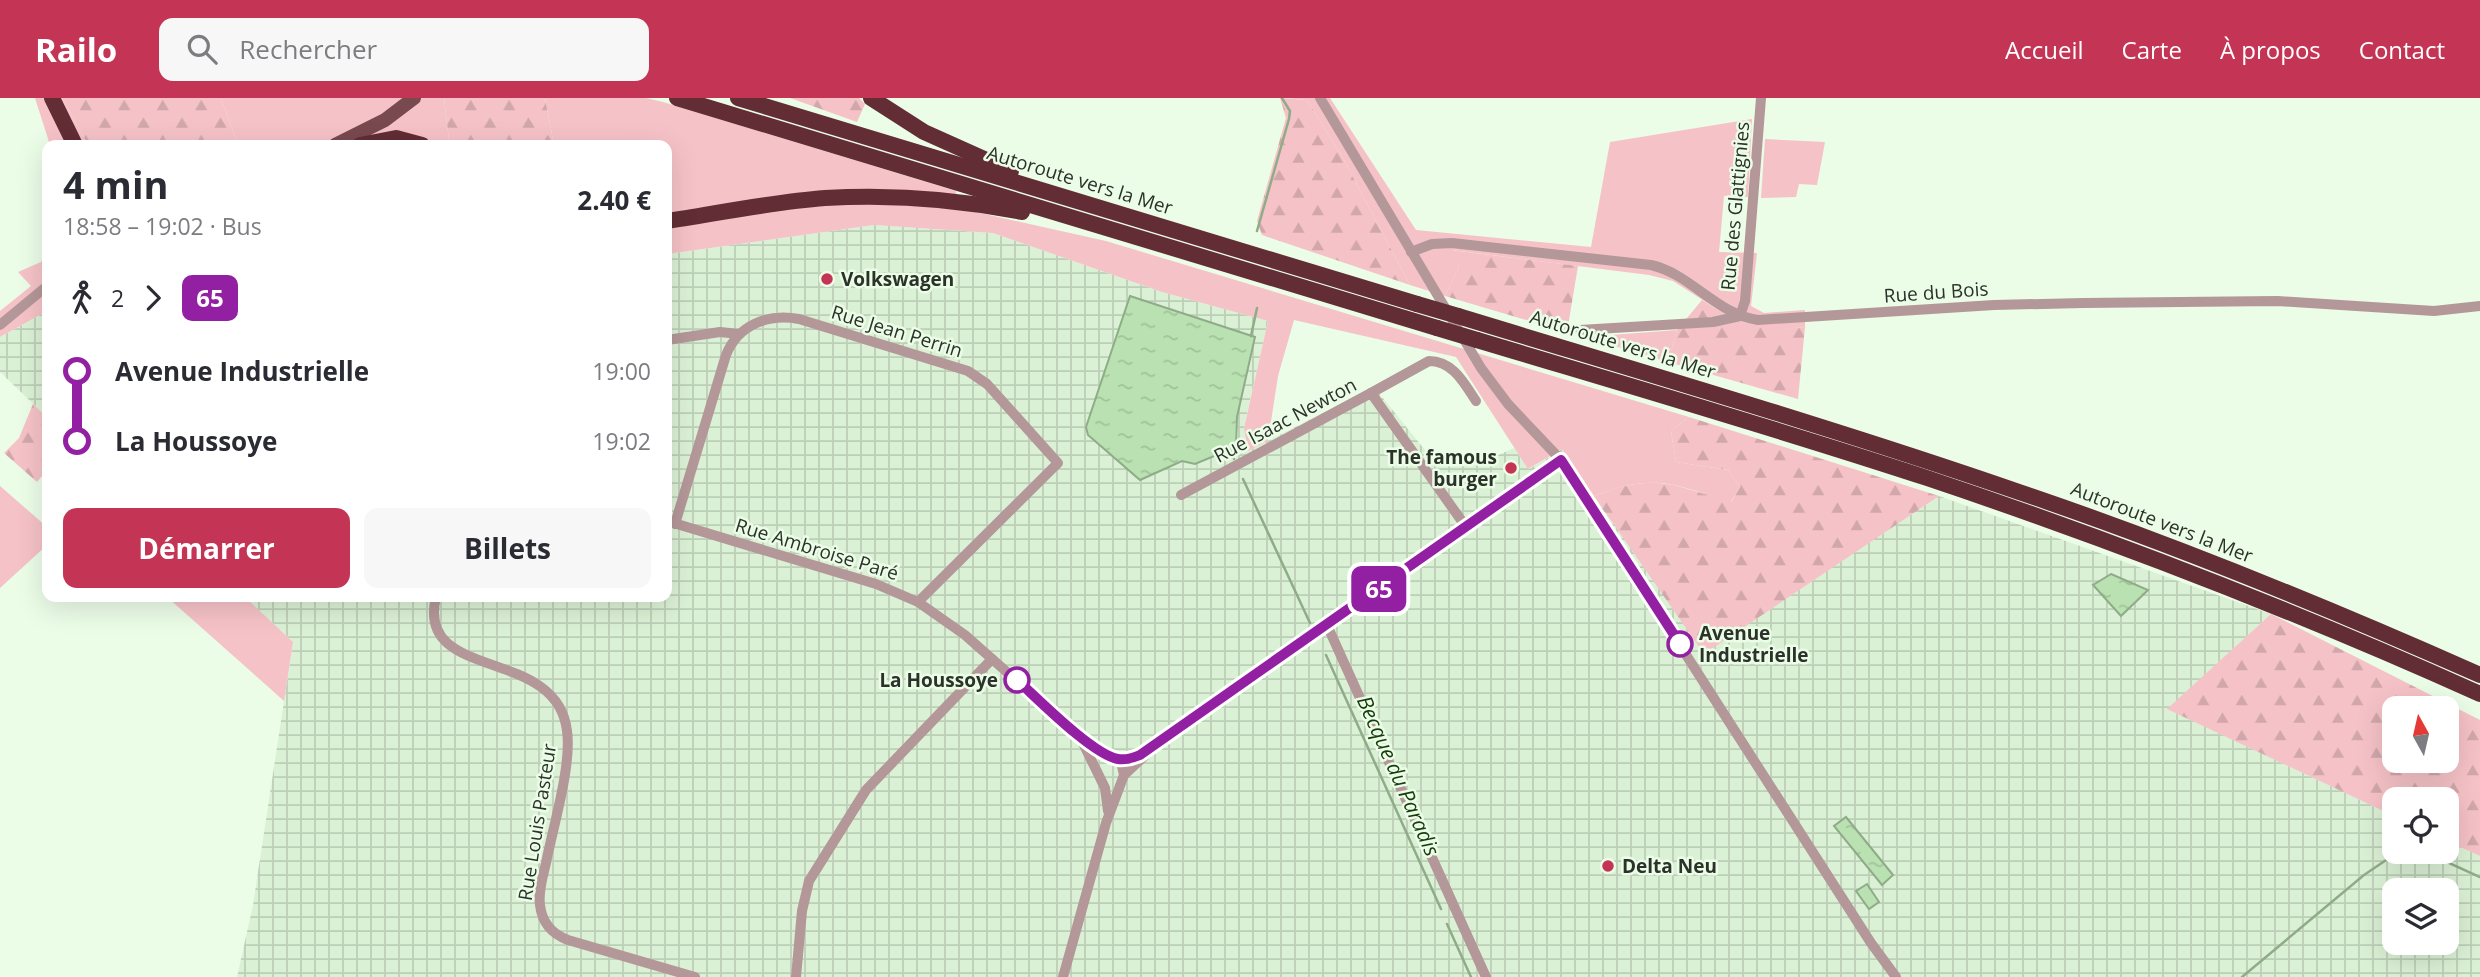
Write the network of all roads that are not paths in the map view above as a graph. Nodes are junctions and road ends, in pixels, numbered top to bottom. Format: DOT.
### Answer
graph roads {
  1 [pos="52,98"];
  2 [pos="414,98"];
  3 [pos="677,98"];
  4 [pos="738,98"];
  5 [pos="871,98"];
  6 [pos="1320,98"];
  7 [pos="1762,98"];
  8 [pos="73,140"];
  9 [pos="345,140"];
  10 [pos="386,140"];
  11 [pos="403,140"];
  12 [pos="1049,192"];
  13 [pos="672,220"];
  14 [pos="1107,228"];
  15 [pos="1411,252"];
  16 [pos="42,291"];
  17 [pos="42,299"];
  18 [pos="2480,306"];
  19 [pos="21,310"];
  20 [pos="1740,316"];
  21 [pos="0,325"];
  22 [pos="1580,330"];
  23 [pos="739,334"];
  24 [pos="672,339"];
  25 [pos="1371,393"];
  26 [pos="1476,401"];
  27 [pos="1561,460"];
  28 [pos="1181,495"];
  29 [pos="672,520"];
  30 [pos="672,523"];
  31 [pos="1466,527"];
  32 [pos="436,602"];
  33 [pos="918,602"];
  34 [pos="1327,625"];
  35 [pos="992,659"];
  36 [pos="2480,675"];
  37 [pos="2480,694"];
  38 [pos="1077,734"];
  39 [pos="1153,749"];
  40 [pos="1116,758"];
  41 [pos="1099,776"];
  42 [pos="1123,777"];
  43 [pos="1106,823"];
  44 [pos="654,965"];
  45 [pos="652,977"];
  46 [pos="695,977"];
  47 [pos="796,977"];
  48 [pos="1063,977"];
  49 [pos="1486,977"];
  50 [pos="1896,977"];
  1 -- 8 [label="highway"];
  2 -- 9 [label="main road"];
  3 -- 14 [label="highway"];
  4 -- 12 [label="highway, Autoroute vers la Mer"];
  5 -- 12 [label="highway"];
  6 -- 15 [label="street"];
  7 -- 20 [label="street, Rue des Glattignies"];
  10 -- 11 [label="highway"];
  12 -- 36 [label="highway, Autoroute vers la Mer, bridge"];
  13 -- 14 [label="highway"];
  14 -- 37 [label="highway, bridge"];
  15 -- 20 [label="street, Rue du Bois"];
  15 -- 27 [label="street"];
  16 -- 19 [label="street"];
  17 -- 19 [label="street"];
  18 -- 20 [label="street, Rue du Bois"];
  19 -- 21 [label="street"];
  20 -- 22 [label="street"];
  23 -- 24 [label="street"];
  23 -- 29 [label="street"];
  23 -- 33 [label="street, Rue Jean Perrin"];
  25 -- 26 [label="street"];
  25 -- 28 [label="street, Rue Isaac Newton"];
  25 -- 31 [label="street, Rue Isaac Newton"];
  27 -- 31 [label="street"];
  27 -- 50 [label="street"];
  30 -- 33 [label="street, Rue Ambroise Paré"];
  31 -- 34 [label="street"];
  32 -- 44 [label="street, Rue Louis Pasteur"];
  33 -- 35 [label="street, Rue Ambroise Paré"];
  34 -- 39 [label="street"];
  34 -- 49 [label="street"];
  35 -- 38 [label="street, Rue Ambroise Paré"];
  35 -- 47 [label="street"];
  38 -- 40 [label="street, Rue Ambroise Paré"];
  38 -- 41 [label="street, Rue Ambroise Paré"];
  39 -- 40 [label="street"];
  39 -- 42 [label="street"];
  40 -- 41 [label="street"];
  40 -- 42 [label="street"];
  41 -- 42 [label="street"];
  41 -- 43 [label="street, Rue Ambroise Paré"];
  42 -- 43 [label="street"];
  43 -- 48 [label="street"];
  44 -- 45 [label="street"];
  44 -- 46 [label="street, Rue Louis Pasteur"];
}
